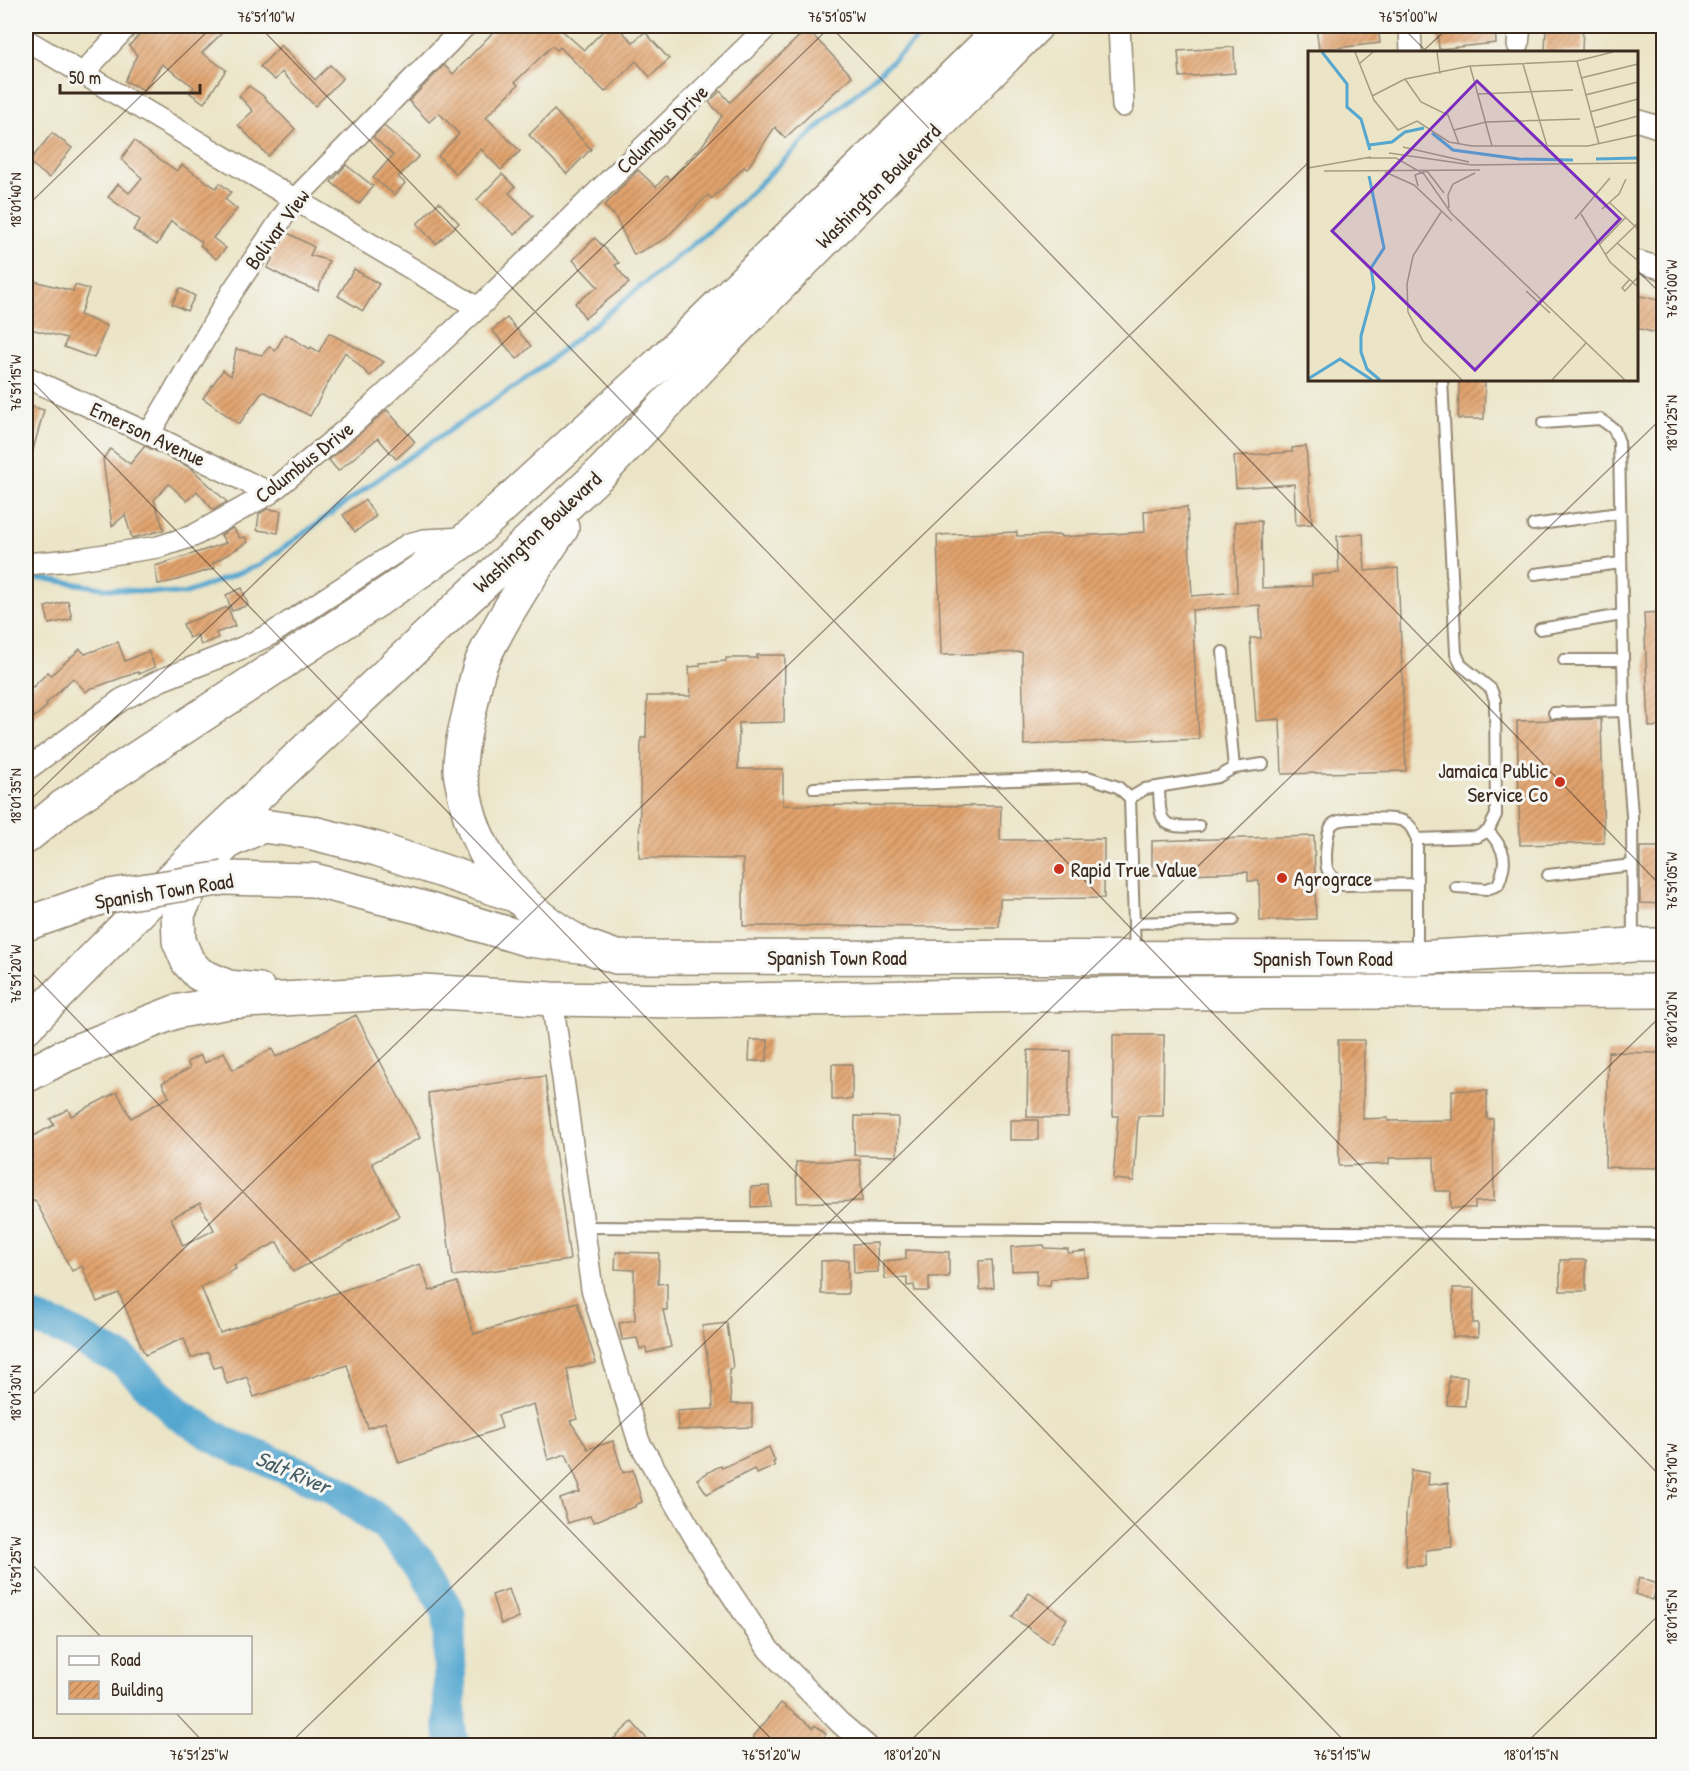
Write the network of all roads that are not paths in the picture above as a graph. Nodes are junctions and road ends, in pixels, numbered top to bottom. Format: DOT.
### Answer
graph roads {
  1 [pos="127,26"];
  2 [pos="465,26"];
  3 [pos="768,26"];
  4 [pos="1005,26"];
  5 [pos="1036,26"];
  6 [pos="1119,26"];
  7 [pos="1410,26"];
  8 [pos="26,40"];
  9 [pos="1411,51"];
  10 [pos="82,74"];
  11 [pos="1123,106"];
  12 [pos="1638,121"];
  13 [pos="1664,129"];
  14 [pos="295,199"];
  15 [pos="1638,262"];
  16 [pos="1664,269"];
  17 [pos="478,308"];
  18 [pos="26,377"];
  19 [pos="1442,381"];
  20 [pos="1543,423"];
  21 [pos="149,434"];
  22 [pos="604,470"];
  23 [pos="270,493"];
  24 [pos="1619,513"];
  25 [pos="1533,525"];
  26 [pos="468,537"];
  27 [pos="1621,563"];
  28 [pos="26,564"];
  29 [pos="1535,574"];
  30 [pos="1622,615"];
  31 [pos="1540,629"];
  32 [pos="1223,652"];
  33 [pos="1564,660"];
  34 [pos="1623,660"];
  35 [pos="1624,711"];
  36 [pos="1554,713"];
  37 [pos="1263,764"];
  38 [pos="1234,768"];
  39 [pos="26,770"];
  40 [pos="1159,787"];
  41 [pos="814,788"];
  42 [pos="1130,798"];
  43 [pos="1199,826"];
  44 [pos="1488,831"];
  45 [pos="26,837"];
  46 [pos="1417,839"];
  47 [pos="1632,865"];
  48 [pos="1548,875"];
  49 [pos="1417,884"];
  50 [pos="1456,887"];
  51 [pos="517,896"];
  52 [pos="1233,920"];
  53 [pos="1134,923"];
  54 [pos="26,924"];
  55 [pos="1648,945"];
  56 [pos="588,947"];
  57 [pos="1417,958"];
  58 [pos="1145,959"];
  59 [pos="1664,991"];
  60 [pos="1630,992"];
  61 [pos="1153,993"];
  62 [pos="324,997"];
  63 [pos="552,999"];
  64 [pos="26,1027"];
  65 [pos="26,1076"];
  66 [pos="584,1227"];
  67 [pos="1664,1234"];
  68 [pos="867,1746"];
  1 -- 10 [label="street"];
  2 -- 14 [label="street, Bolivar View"];
  3 -- 17 [label="street, Columbus Drive"];
  4 -- 26 [label="highway, Washington Boulevard"];
  5 -- 22 [label="highway, Washington Boulevard"];
  6 -- 11 [label="street"];
  7 -- 9 [label="street"];
  8 -- 10 [label="street"];
  10 -- 14 [label="street"];
  12 -- 13 [label="street"];
  14 -- 17 [label="street"];
  14 -- 21 [label="street, Bolivar View"];
  15 -- 16 [label="street"];
  17 -- 23 [label="street, Columbus Drive"];
  18 -- 21 [label="street, Emerson Avenue"];
  19 -- 44 [label="lane"];
  20 -- 24 [label="lane"];
  21 -- 23 [label="street, Emerson Avenue"];
  22 -- 51 [label="highway"];
  22 -- 64 [label="highway, Washington Boulevard"];
  23 -- 28 [label="street, Columbus Drive"];
  24 -- 25 [label="lane"];
  24 -- 27 [label="lane"];
  26 -- 39 [label="street"];
  26 -- 45 [label="highway, Washington Boulevard"];
  27 -- 29 [label="lane"];
  27 -- 30 [label="lane"];
  30 -- 31 [label="lane"];
  30 -- 34 [label="lane"];
  32 -- 38 [label="lane"];
  33 -- 34 [label="lane"];
  34 -- 35 [label="lane"];
  35 -- 36 [label="lane"];
  35 -- 47 [label="lane"];
  37 -- 38 [label="lane"];
  38 -- 40 [label="lane"];
  40 -- 42 [label="lane"];
  40 -- 43 [label="lane"];
  41 -- 42 [label="lane"];
  42 -- 53 [label="lane"];
  44 -- 46 [label="lane"];
  44 -- 50 [label="lane"];
  46 -- 49 [label="lane"];
  46 -- 49 [label="lane"];
  47 -- 48 [label="lane"];
  47 -- 55 [label="lane"];
  49 -- 57 [label="lane"];
  51 -- 56 [label="highway"];
  51 -- 62 [label="highway"];
  52 -- 53 [label="lane"];
  53 -- 58 [label="lane"];
  54 -- 56 [label="highway, Spanish Town Road, bridge"];
  55 -- 57 [label="highway, Spanish Town Road"];
  55 -- 60 [label="highway"];
  56 -- 58 [label="highway, Spanish Town Road"];
  57 -- 58 [label="highway, Spanish Town Road"];
  58 -- 61 [label="highway"];
  59 -- 60 [label="highway, Spanish Town Road"];
  60 -- 61 [label="highway, Spanish Town Road"];
  61 -- 63 [label="highway, Spanish Town Road"];
  62 -- 63 [label="highway, Spanish Town Road"];
  62 -- 65 [label="highway, Spanish Town Road"];
  63 -- 66 [label="street"];
  66 -- 67 [label="lane"];
  66 -- 68 [label="street"];
}
